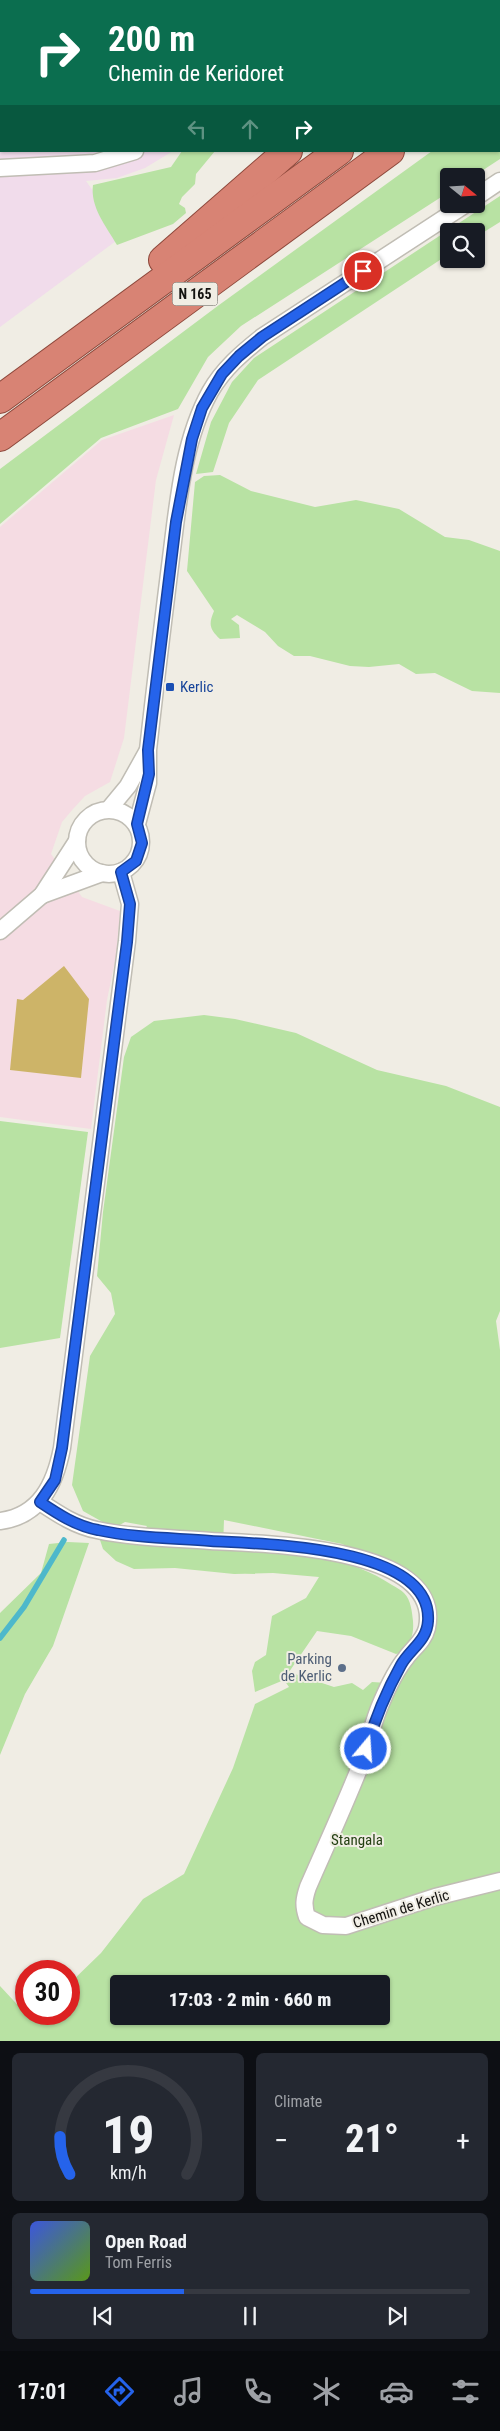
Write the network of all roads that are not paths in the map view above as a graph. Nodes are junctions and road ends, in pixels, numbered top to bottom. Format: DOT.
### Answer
graph roads {
  1 [pos="132,152"];
  2 [pos="287,152"];
  3 [pos="338,152"];
  4 [pos="389,152"];
  5 [pos="0,168"];
  6 [pos="500,182"];
  7 [pos="485,191"];
  8 [pos="452,213"];
  9 [pos="0,399"];
  10 [pos="0,437"];
  11 [pos="148,750"];
  12 [pos="110,809"];
  13 [pos="137,824"];
  14 [pos="77,841"];
  15 [pos="121,872"];
  16 [pos="102,873"];
  17 [pos="42,895"];
  18 [pos="0,931"];
  19 [pos="40,1502"];
  20 [pos="0,1521"];
  21 [pos="500,1881"];
  1 -- 5 [label="street"];
  2 -- 9 [label="highway"];
  3 -- 9 [label="highway, N 165"];
  4 -- 10 [label="highway, N 165"];
  6 -- 7 [label="street"];
  8 -- 11 [label="street"];
  11 -- 12 [label="street"];
  11 -- 13 [label="street"];
  12 -- 13 [label="street"];
  12 -- 14 [label="street"];
  13 -- 15 [label="street"];
  14 -- 16 [label="street"];
  14 -- 17 [label="street"];
  15 -- 16 [label="street"];
  15 -- 19 [label="street"];
  16 -- 17 [label="street"];
  17 -- 18 [label="street"];
  19 -- 20 [label="street"];
  19 -- 21 [label="street, Chemin de Kerlic"];
}
